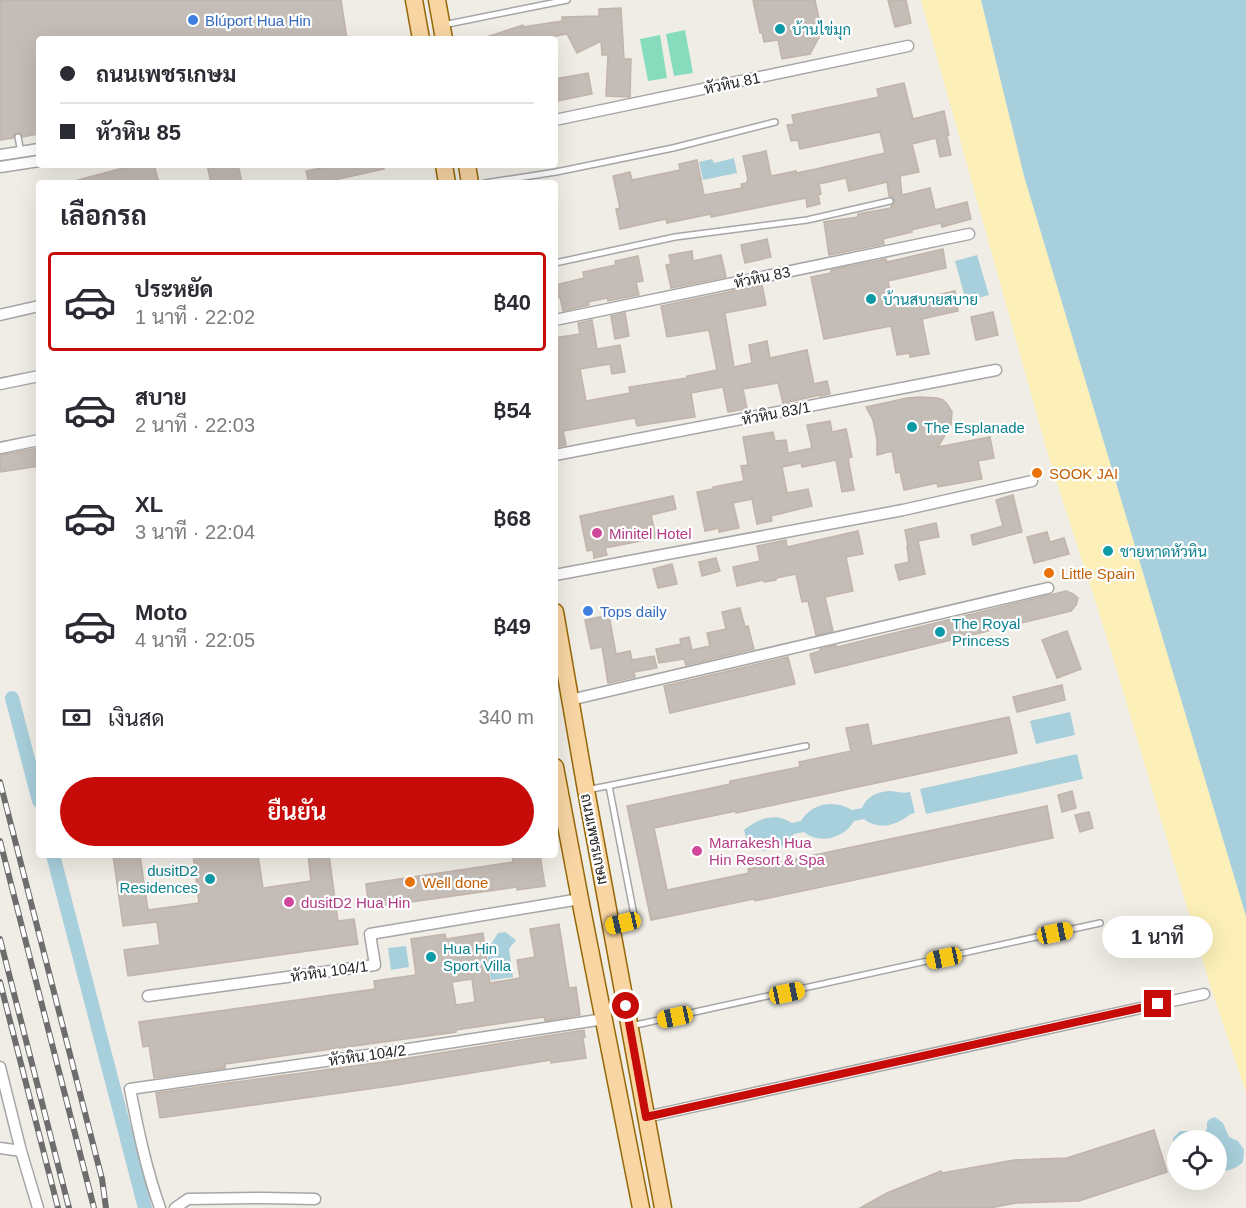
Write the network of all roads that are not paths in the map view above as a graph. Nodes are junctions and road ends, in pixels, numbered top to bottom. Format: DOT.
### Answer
graph roads {
  1 [pos="414,0"];
  2 [pos="437,0"];
  3 [pos="567,0"];
  4 [pos="443,32"];
  5 [pos="420,36"];
  6 [pos="908,46"];
  7 [pos="558,119"];
  8 [pos="775,122"];
  9 [pos="18,137"];
  10 [pos="36,150"];
  11 [pos="21,152"];
  12 [pos="0,155"];
  13 [pos="36,162"];
  14 [pos="23,164"];
  15 [pos="0,167"];
  16 [pos="504,180"];
  17 [pos="890,201"];
  18 [pos="969,234"];
  19 [pos="558,262"];
  20 [pos="36,307"];
  21 [pos="0,315"];
  22 [pos="558,319"];
  23 [pos="996,370"];
  24 [pos="36,377"];
  25 [pos="0,384"];
  26 [pos="36,441"];
  27 [pos="0,448"];
  28 [pos="558,454"];
  29 [pos="1032,481"];
  30 [pos="558,574"];
  31 [pos="1048,588"];
  32 [pos="558,630"];
  33 [pos="570,700"];
  34 [pos="806,746"];
  35 [pos="609,786"];
  36 [pos="586,790"];
  37 [pos="558,800"];
  38 [pos="560,822"];
  39 [pos="580,899"];
  40 [pos="1100,923"];
  41 [pos="611,925"];
  42 [pos="1204,994"];
  43 [pos="148,996"];
  44 [pos="604,1019"];
  45 [pos="630,1026"];
  46 [pos="0,1067"];
  47 [pos="4,1100"];
  48 [pos="646,1117"];
  49 [pos="0,1148"];
  50 [pos="21,1151"];
  51 [pos="315,1199"];
  52 [pos="38,1208"];
  53 [pos="160,1208"];
  54 [pos="175,1208"];
  55 [pos="642,1208"];
  56 [pos="663,1208"];
  1 -- 5 [label="main road"];
  2 -- 4 [label="main road"];
  3 -- 4 [label="lane"];
  6 -- 7 [label="street, หัวหิน 81"];
  8 -- 16 [label="lane"];
  9 -- 11 [label="lane"];
  10 -- 11 [label="street"];
  11 -- 12 [label="street"];
  11 -- 14 [label="street"];
  13 -- 14 [label="street"];
  14 -- 15 [label="street"];
  17 -- 19 [label="lane"];
  18 -- 22 [label="street, หัวหิน 83"];
  20 -- 21 [label="street"];
  23 -- 28 [label="street, หัวหิน 83/1"];
  24 -- 25 [label="street"];
  26 -- 27 [label="street"];
  29 -- 30 [label="street"];
  31 -- 33 [label="street"];
  32 -- 33 [label="main road, ถนนเพชรเกษม"];
  33 -- 36 [label="main road, ถนนเพชรเกษม"];
  34 -- 35 [label="lane"];
  35 -- 36 [label="lane"];
  35 -- 41 [label="lane"];
  36 -- 41 [label="main road, ถนนเพชรเกษม"];
  37 -- 38 [label="main road, ถนนเพชรเกษม"];
  38 -- 39 [label="main road, ถนนเพชรเกษม"];
  39 -- 43 [label="street, หัวหิน 104/1"];
  39 -- 44 [label="main road, ถนนเพชรเกษม"];
  40 -- 45 [label="lane"];
  41 -- 45 [label="main road, ถนนเพชรเกษม"];
  42 -- 48 [label="street"];
  44 -- 53 [label="street, หัวหิน 104/2"];
  44 -- 55 [label="main road, ถนนเพชรเกษม"];
  45 -- 48 [label="main road, ถนนเพชรเกษม"];
  46 -- 47 [label="street"];
  47 -- 50 [label="street"];
  48 -- 56 [label="main road, ถนนเพชรเกษม"];
  49 -- 50 [label="street"];
  50 -- 52 [label="street"];
  51 -- 54 [label="street"];
}
